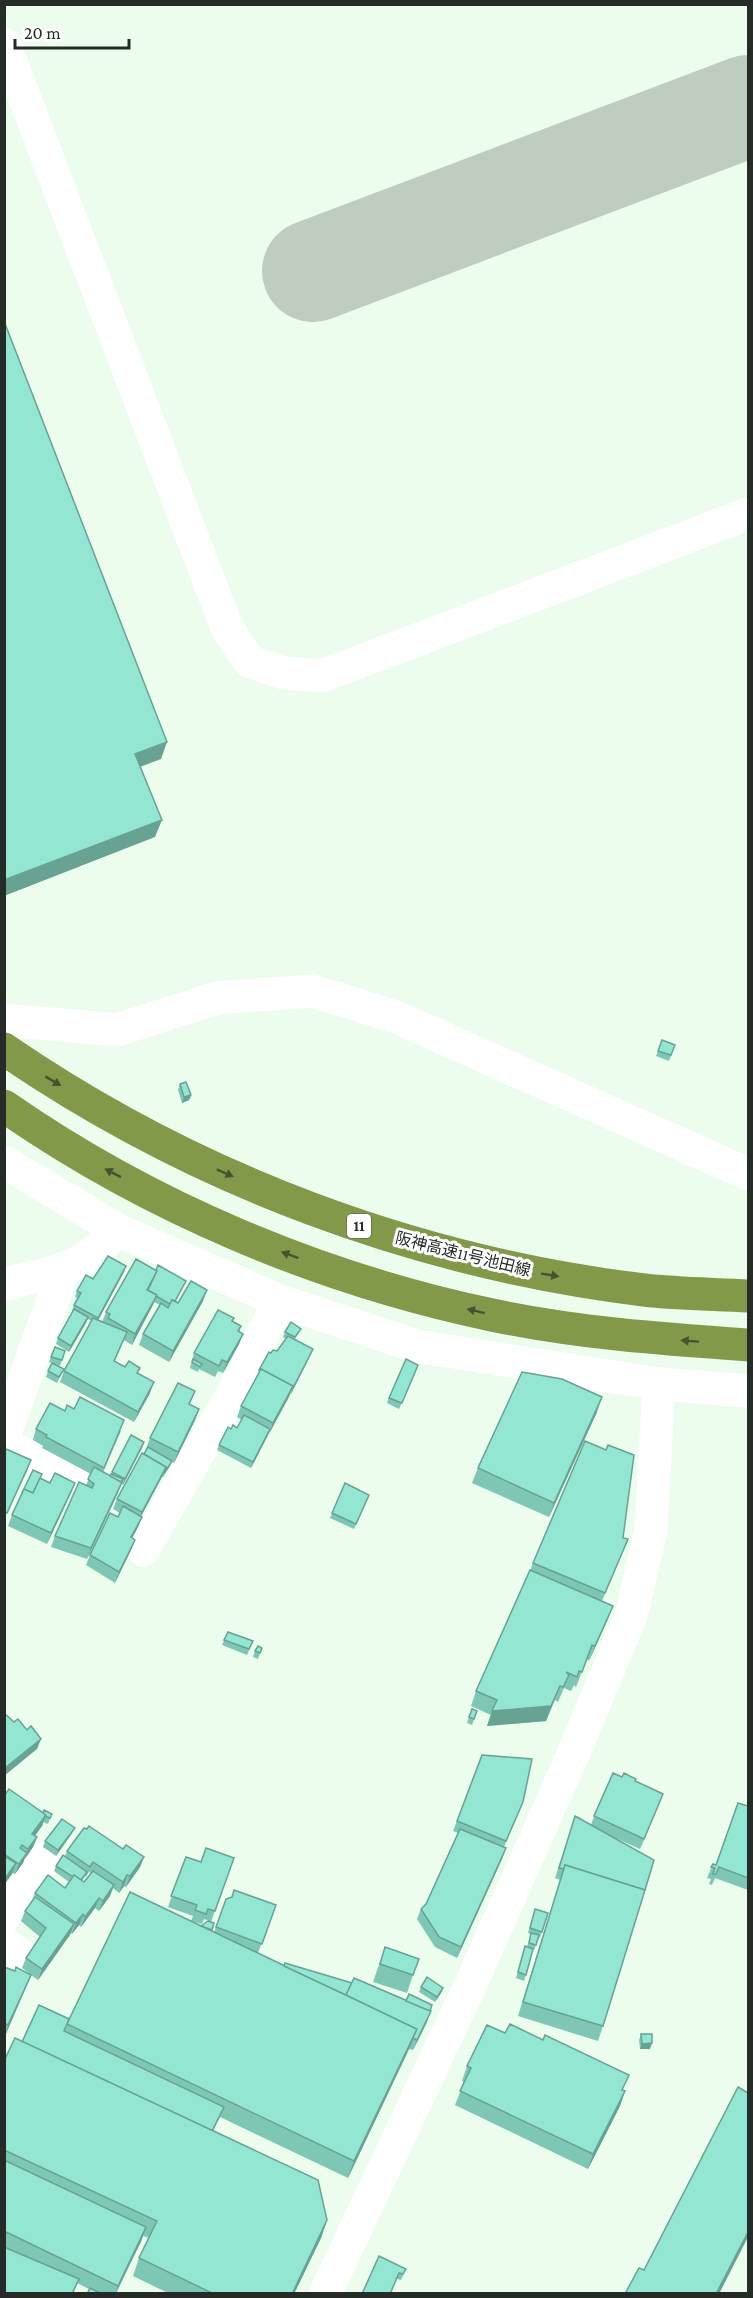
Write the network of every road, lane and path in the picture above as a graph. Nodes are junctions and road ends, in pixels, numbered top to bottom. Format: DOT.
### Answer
graph roads {
  1 [pos="4,44"];
  2 [pos="748,514"];
  3 [pos="4,1020"];
  4 [pos="4,1049"];
  5 [pos="4,1106"];
  6 [pos="4,1162"];
  7 [pos="748,1174"];
  8 [pos="118,1230"];
  9 [pos="63,1272"];
  10 [pos="4,1284"];
  11 [pos="748,1296"];
  12 [pos="280,1301"];
  13 [pos="748,1345"];
  14 [pos="658,1384"];
  15 [pos="748,1391"];
  16 [pos="4,1437"];
  17 [pos="4,1444"];
  18 [pos="80,1479"];
  19 [pos="143,1550"];
  20 [pos="45,1858"];
  21 [pos="4,1917"];
  22 [pos="325,2294"];
  1 -- 2 [label="street"];
  3 -- 7 [label="street"];
  4 -- 11 [label="highway, 阪神高速11号池田線 / 11, one-way"];
  13 -- 5 [label="highway, one-way"];
  6 -- 8 [label="street"];
  8 -- 9 [label="street"];
  8 -- 12 [label="street"];
  9 -- 10 [label="street"];
  9 -- 16 [label="street"];
  12 -- 14 [label="street"];
  12 -- 19 [label="street"];
  14 -- 15 [label="street"];
  14 -- 22 [label="street"];
  17 -- 18 [label="street"];
  20 -- 21 [label="street"];
}
